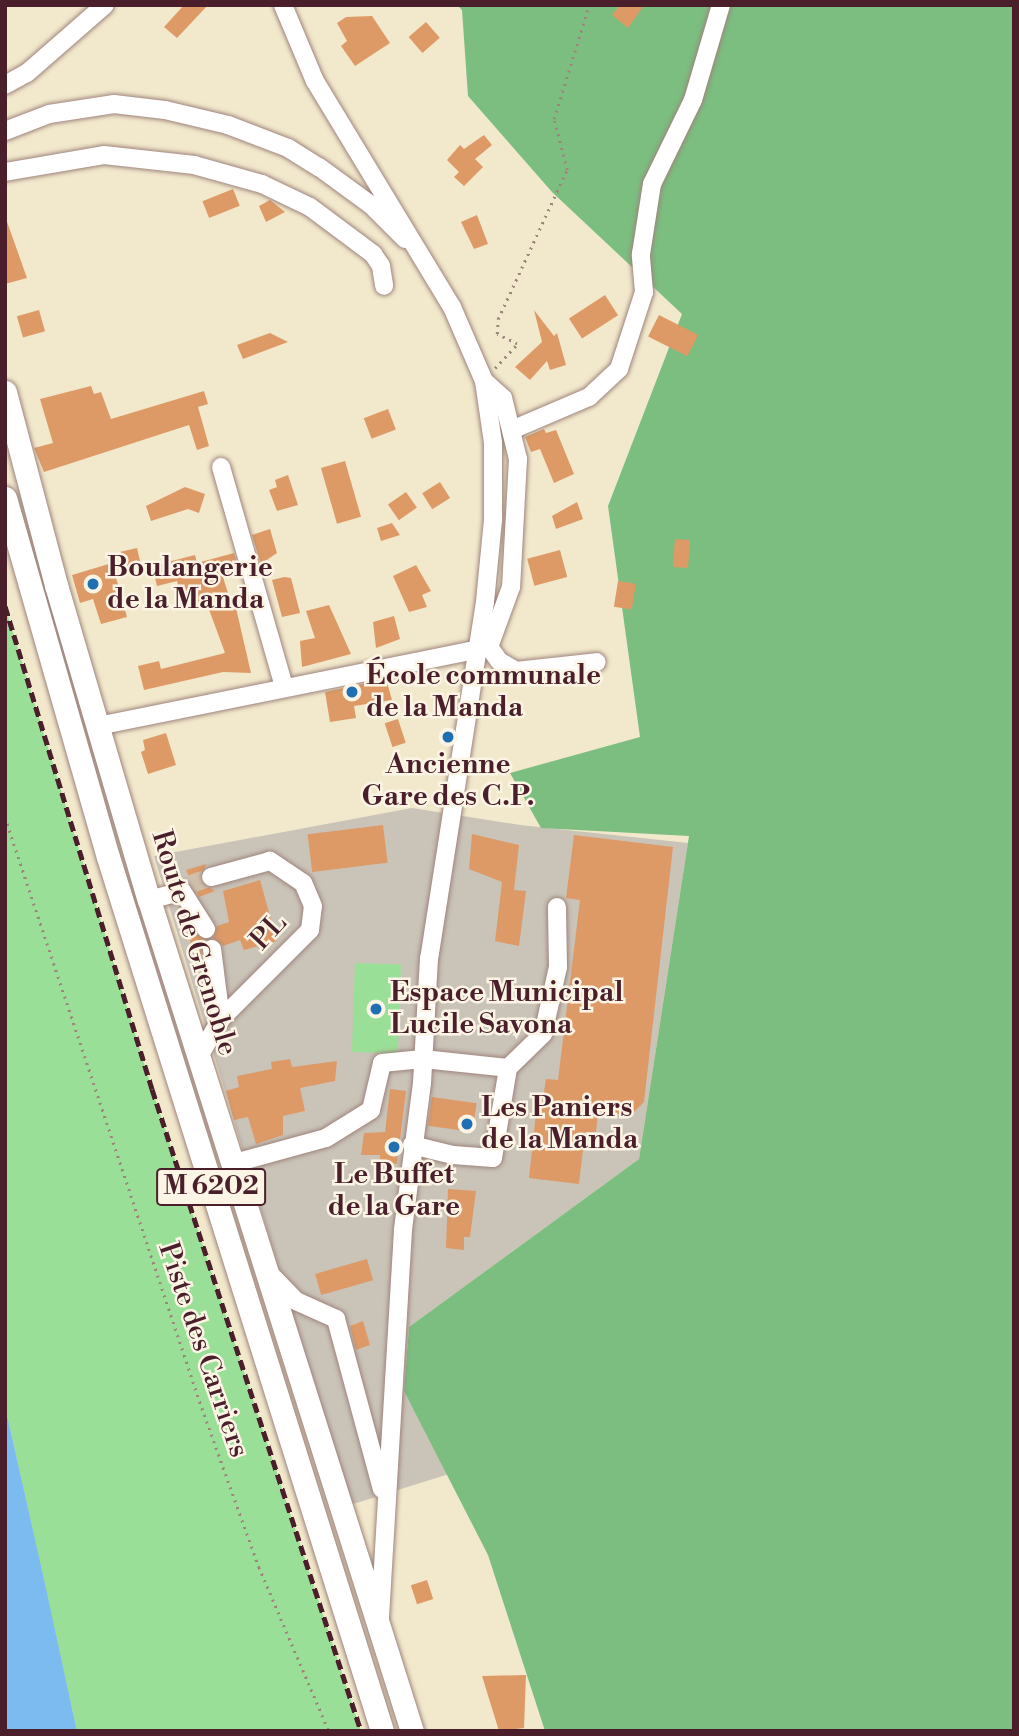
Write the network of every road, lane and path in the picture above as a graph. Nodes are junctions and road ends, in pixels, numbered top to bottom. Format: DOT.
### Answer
graph roads {
  1 [pos="105,5"];
  2 [pos="283,5"];
  3 [pos="589,5"];
  4 [pos="721,5"];
  5 [pos="5,85"];
  6 [pos="5,131"];
  7 [pos="366,164"];
  8 [pos="5,172"];
  9 [pos="349,188"];
  10 [pos="435,277"];
  11 [pos="384,286"];
  12 [pos="484,381"];
  13 [pos="5,392"];
  14 [pos="514,429"];
  15 [pos="5,436"];
  16 [pos="221,467"];
  17 [pos="5,498"];
  18 [pos="5,528"];
  19 [pos="20,561"];
  20 [pos="56,585"];
  21 [pos="483,648"];
  22 [pos="597,662"];
  23 [pos="284,687"];
  24 [pos="98,726"];
  25 [pos="5,817"];
  26 [pos="211,877"];
  27 [pos="149,900"];
  28 [pos="557,907"];
  29 [pos="206,929"];
  30 [pos="212,950"];
  31 [pos="222,1019"];
  32 [pos="198,1058"];
  33 [pos="423,1059"];
  34 [pos="508,1068"];
  35 [pos="412,1145"];
  36 [pos="231,1164"];
  37 [pos="264,1267"];
  38 [pos="386,1506"];
  39 [pos="380,1632"];
  40 [pos="329,1731"];
  41 [pos="382,1731"];
  42 [pos="412,1731"];
  1 -- 5 [label="street"];
  2 -- 7 [label="street"];
  3 -- 12 [label="path"];
  4 -- 14 [label="street"];
  6 -- 9 [label="street"];
  7 -- 9 [label="street"];
  7 -- 10 [label="street"];
  8 -- 11 [label="street"];
  9 -- 10 [label="street"];
  10 -- 12 [label="street"];
  12 -- 14 [label="street"];
  12 -- 21 [label="street"];
  13 -- 20 [label="main road, Route de Grenoble / M 6202"];
  14 -- 21 [label="street"];
  15 -- 20 [label="main road, M 6202"];
  16 -- 23 [label="street"];
  17 -- 19 [label="main road, Route de Grenoble / M 6202"];
  18 -- 19 [label="main road, M 6202"];
  19 -- 41 [label="main road, Route de Grenoble / M 6202"];
  20 -- 24 [label="main road, Route de Grenoble / M 6202"];
  21 -- 22 [label="street"];
  21 -- 23 [label="street"];
  21 -- 33 [label="street"];
  23 -- 24 [label="street"];
  24 -- 27 [label="main road, Route de Grenoble / M 6202"];
  25 -- 40 [label="path, Piste des Carriers"];
  26 -- 31 [label="street, PL"];
  27 -- 29 [label="street"];
  27 -- 32 [label="main road, Route de Grenoble / M 6202"];
  28 -- 34 [label="street"];
  30 -- 31 [label="street"];
  31 -- 32 [label="street, PL"];
  32 -- 36 [label="main road, Route de Grenoble / M 6202"];
  33 -- 34 [label="street"];
  33 -- 35 [label="street"];
  33 -- 36 [label="street"];
  34 -- 35 [label="street"];
  35 -- 38 [label="street"];
  36 -- 37 [label="main road, Route de Grenoble / M 6202"];
  37 -- 38 [label="street"];
  37 -- 39 [label="main road, Route de Grenoble / M 6202"];
  38 -- 39 [label="street"];
  39 -- 42 [label="main road, M 6202"];
}
